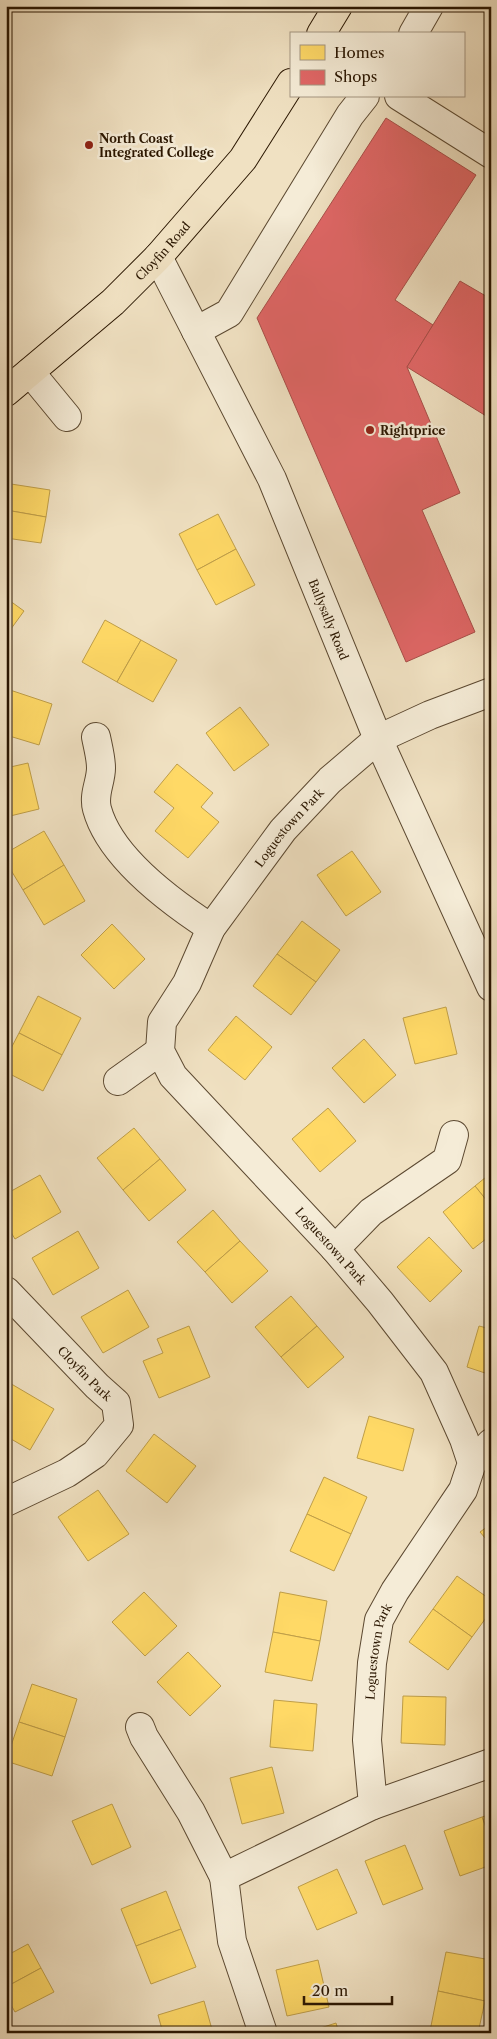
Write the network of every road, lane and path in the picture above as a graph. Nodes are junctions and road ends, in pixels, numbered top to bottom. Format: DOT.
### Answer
graph roads {
  1 [pos="338,6"];
  2 [pos="429,6"];
  3 [pos="322,32"];
  4 [pos="414,32"];
  5 [pos="290,85"];
  6 [pos="364,98"];
  7 [pos="402,98"];
  8 [pos="491,154"];
  9 [pos="158,257"];
  10 [pos="196,331"];
  11 [pos="30,372"];
  12 [pos="6,392"];
  13 [pos="67,417"];
  14 [pos="491,692"];
  15 [pos="96,737"];
  16 [pos="378,739"];
  17 [pos="211,928"];
  18 [pos="491,987"];
  19 [pos="160,1051"];
  20 [pos="118,1081"];
  21 [pos="454,1135"];
  22 [pos="335,1249"];
  23 [pos="6,1291"];
  24 [pos="491,1443"];
  25 [pos="472,1462"];
  26 [pos="6,1502"];
  27 [pos="140,1727"];
  28 [pos="491,1763"];
  29 [pos="373,1805"];
  30 [pos="224,1877"];
  31 [pos="263,2033"];
  1 -- 3 [label="main road"];
  2 -- 4 [label="street"];
  5 -- 9 [label="main road, Cloyfin Road"];
  6 -- 10 [label="street"];
  7 -- 8 [label="street"];
  9 -- 10 [label="street, Ballysally Road"];
  9 -- 11 [label="main road, Cloyfin Road"];
  10 -- 16 [label="street, Ballysally Road"];
  11 -- 12 [label="main road, Cloyfin Road"];
  11 -- 13 [label="street"];
  14 -- 16 [label="street, Loguestown Park"];
  15 -- 17 [label="street"];
  16 -- 17 [label="street, Loguestown Park"];
  16 -- 18 [label="street, Ballysally Road"];
  17 -- 19 [label="street, Loguestown Park"];
  19 -- 20 [label="street"];
  19 -- 22 [label="street, Loguestown Park"];
  21 -- 22 [label="street"];
  22 -- 25 [label="street, Loguestown Park"];
  23 -- 26 [label="street, Cloyfin Park"];
  24 -- 25 [label="street, Loguestown Park"];
  25 -- 29 [label="street, Loguestown Park"];
  27 -- 30 [label="street"];
  28 -- 29 [label="street"];
  29 -- 30 [label="street"];
  30 -- 31 [label="street"];
}
